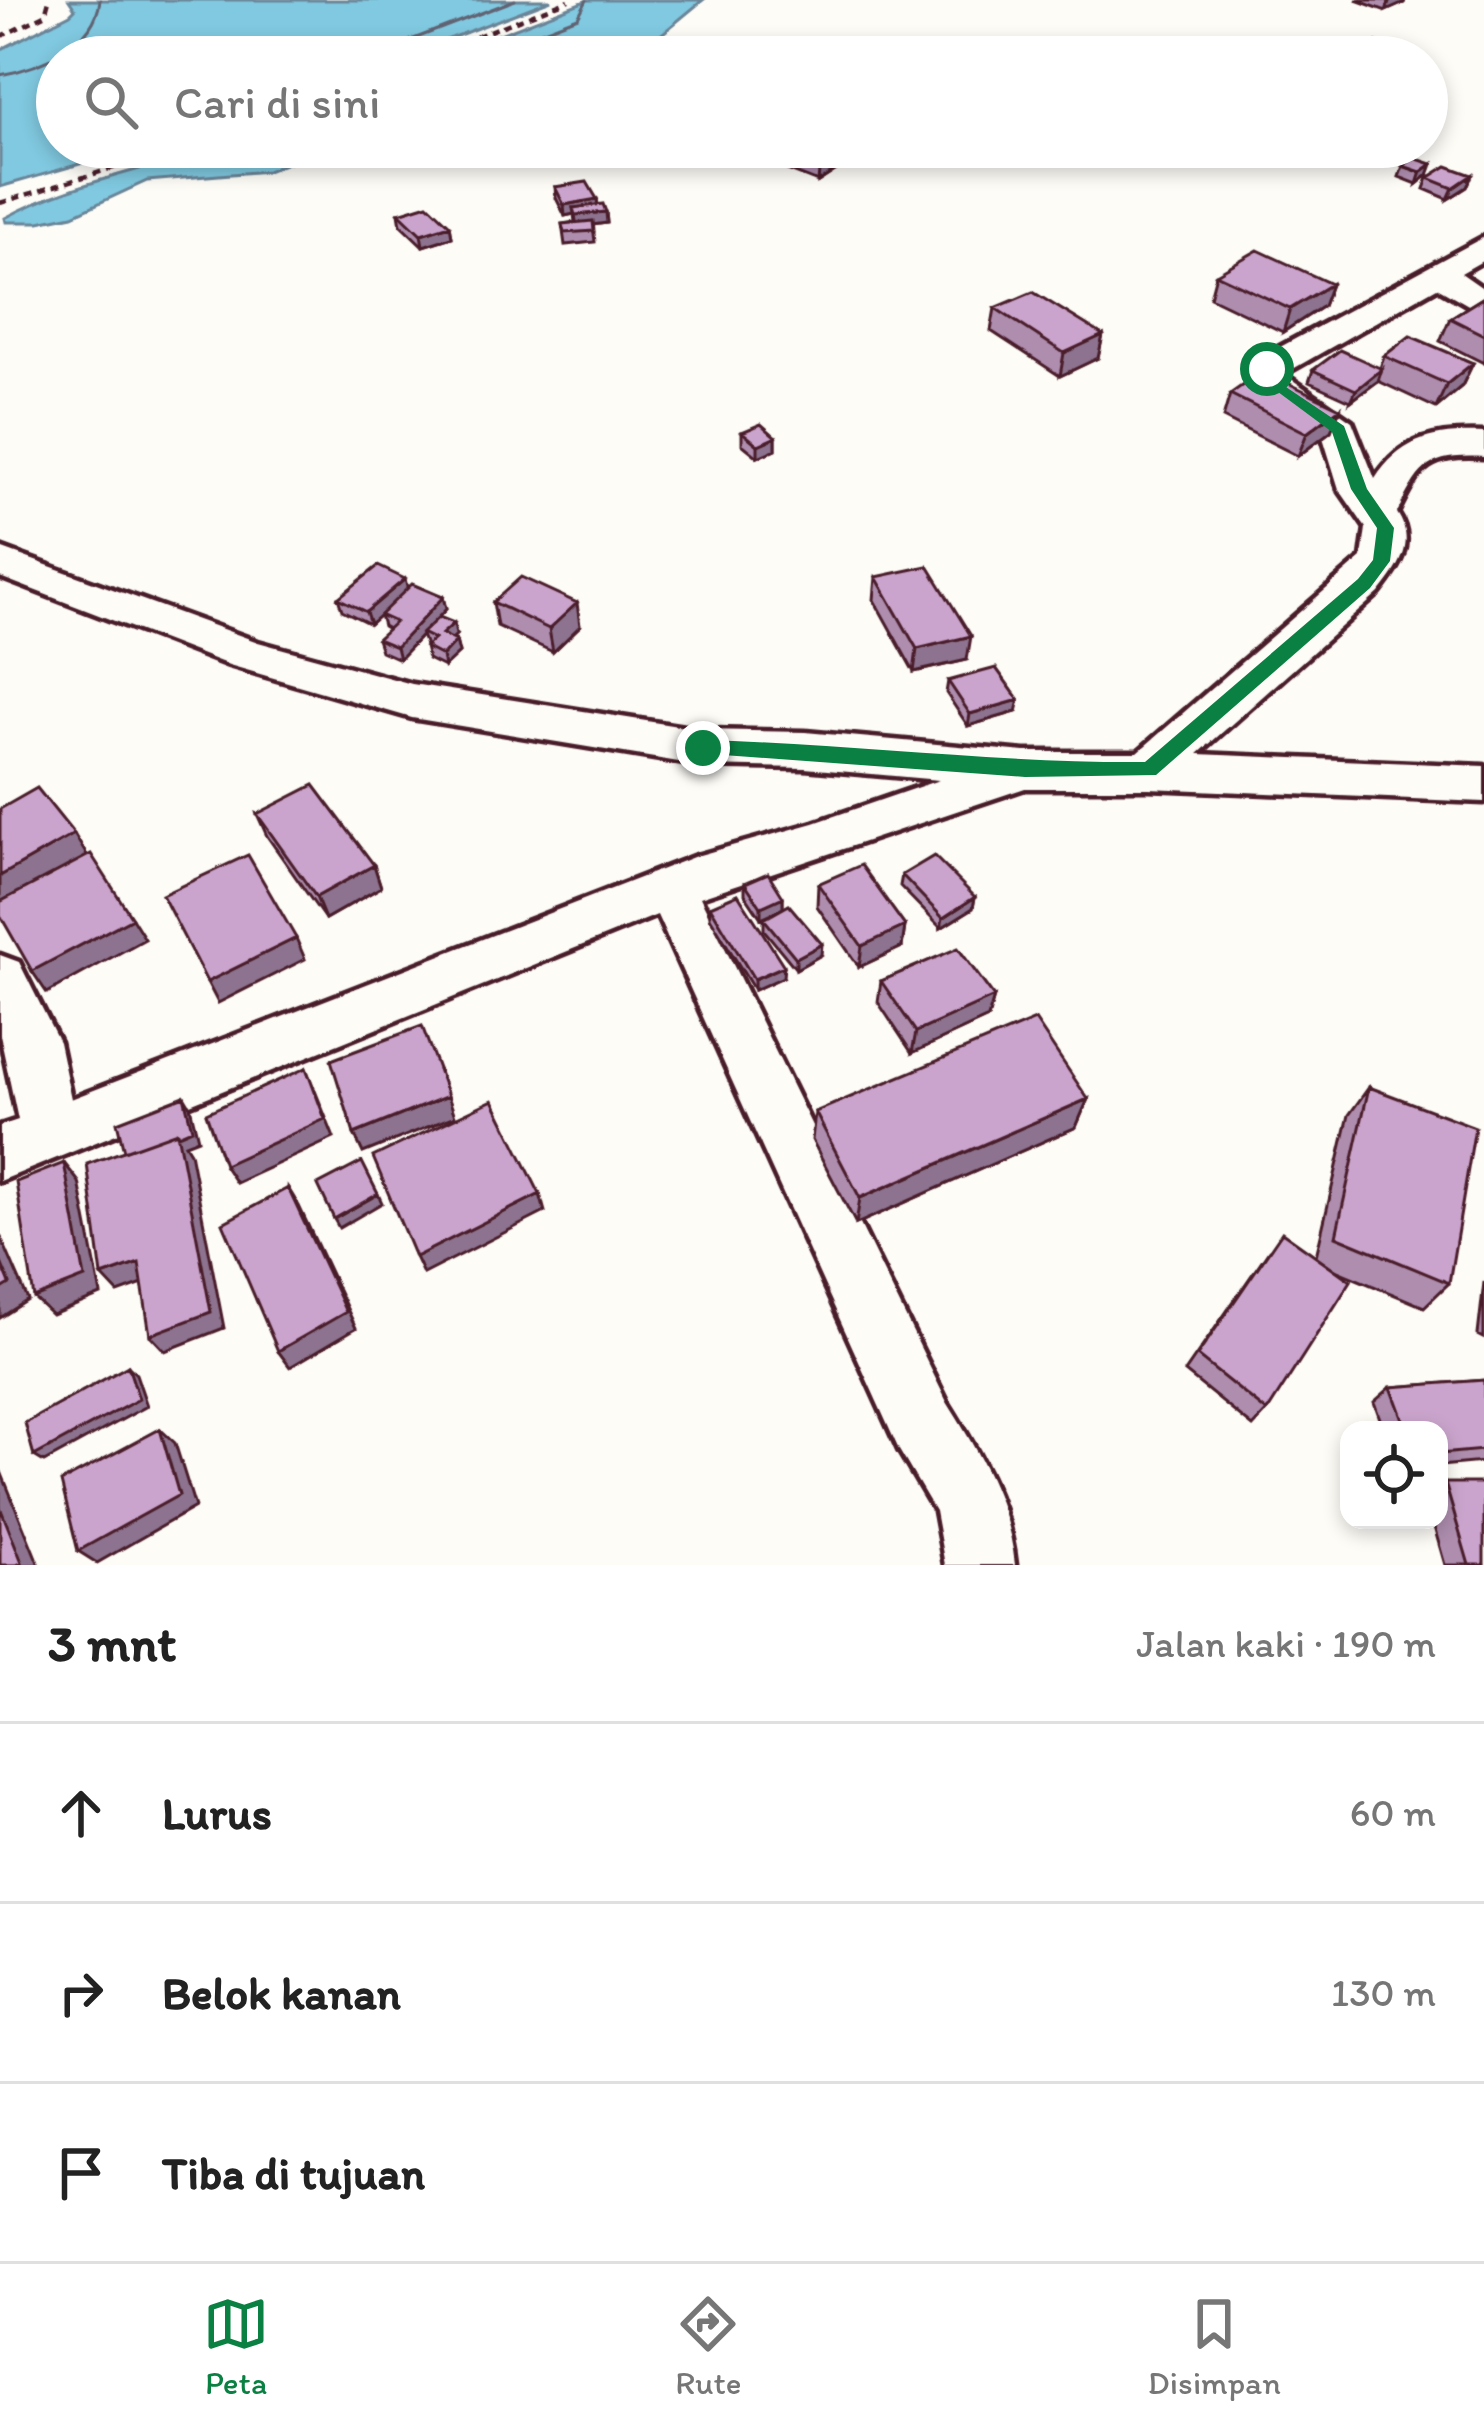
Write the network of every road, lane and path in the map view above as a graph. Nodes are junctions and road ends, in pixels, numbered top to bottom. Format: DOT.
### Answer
graph roads {
  1 [pos="49,0"];
  2 [pos="569,0"];
  3 [pos="477,36"];
  4 [pos="0,37"];
  5 [pos="113,168"];
  6 [pos="0,203"];
  7 [pos="1484,247"];
  8 [pos="1437,272"];
  9 [pos="1484,304"];
  10 [pos="1484,446"];
  11 [pos="1376,514"];
  12 [pos="0,562"];
  13 [pos="1025,770"];
  14 [pos="1149,770"];
  15 [pos="1484,784"];
  16 [pos="670,887"];
  17 [pos="0,978"];
  18 [pos="25,1145"];
  19 [pos="980,1565"];
  1 -- 4 [label="path"];
  2 -- 3 [label="path"];
  5 -- 6 [label="path"];
  7 -- 8 [label="street"];
  8 -- 9 [label="street"];
  8 -- 11 [label="street"];
  10 -- 11 [label="street"];
  11 -- 14 [label="street"];
  12 -- 13 [label="street"];
  13 -- 14 [label="street"];
  13 -- 16 [label="street"];
  14 -- 15 [label="street"];
  16 -- 18 [label="street"];
  16 -- 19 [label="street"];
  17 -- 18 [label="street"];
}
